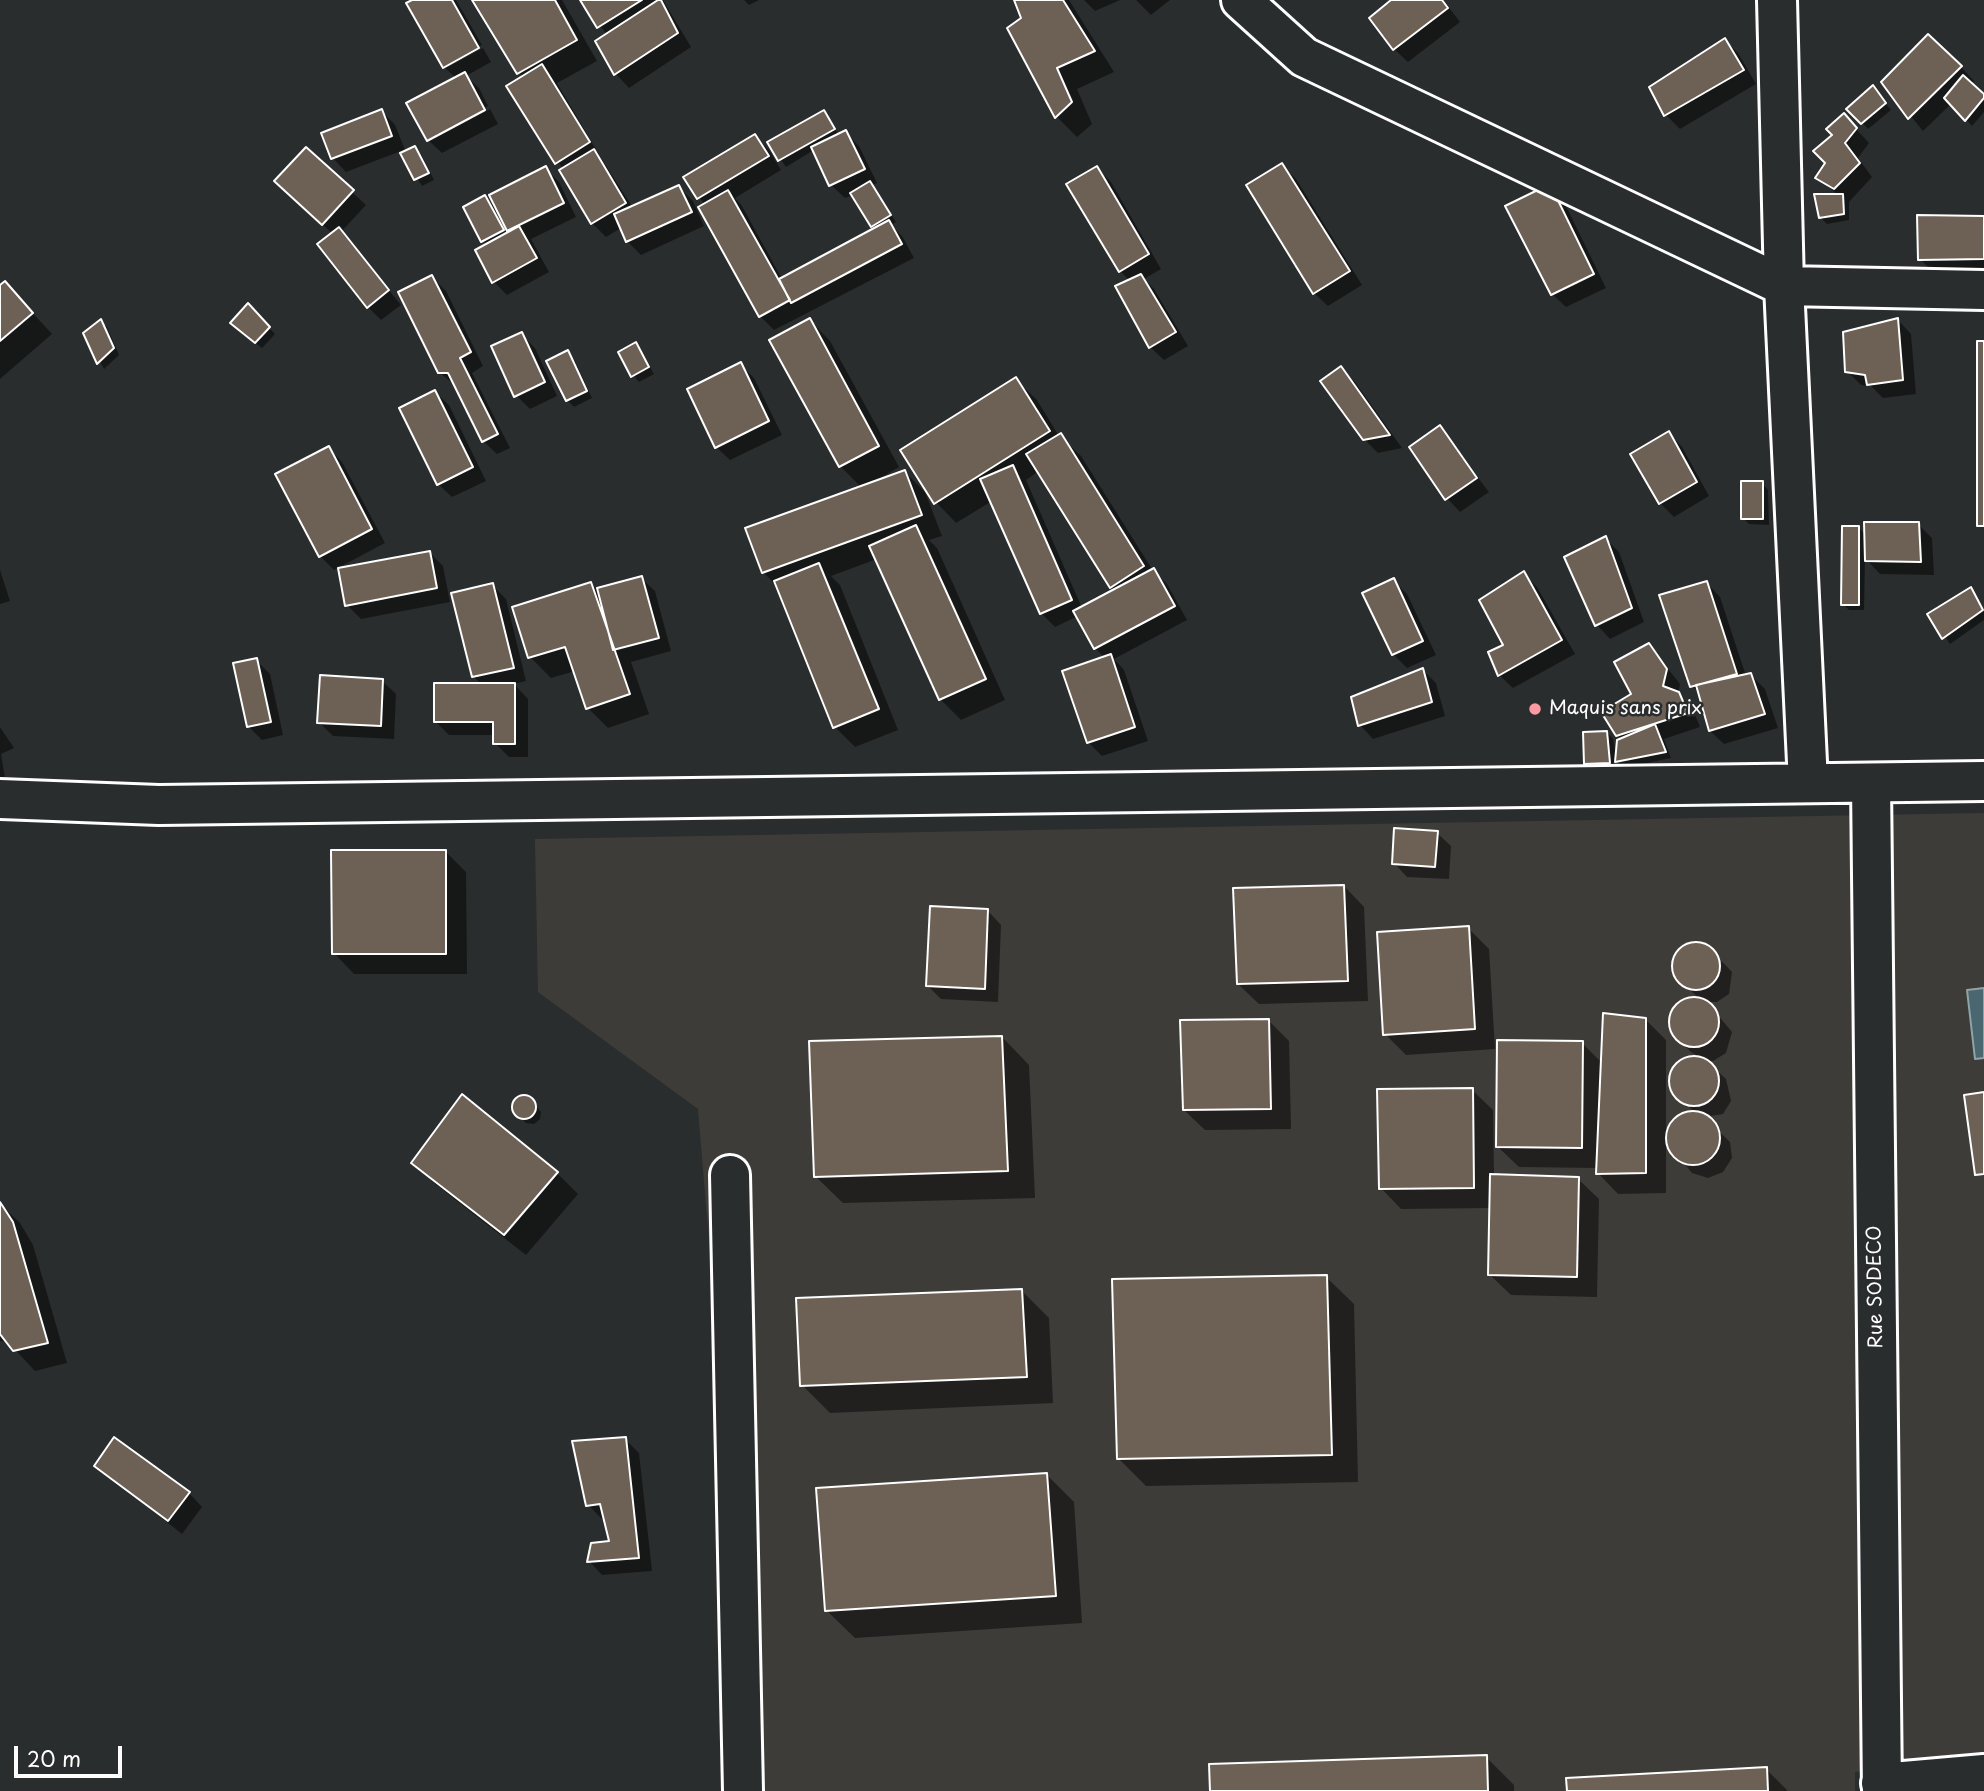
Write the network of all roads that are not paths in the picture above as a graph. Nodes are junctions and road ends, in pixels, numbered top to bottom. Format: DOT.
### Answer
graph roads {
  1 [pos="1241,0"];
  2 [pos="1777,0"];
  3 [pos="1784,286"];
  4 [pos="1984,290"];
  5 [pos="1984,781"];
  6 [pos="1808,783"];
  7 [pos="1871,783"];
  8 [pos="0,799"];
  9 [pos="730,1175"];
  10 [pos="1984,1774"];
  11 [pos="1881,1787"];
  12 [pos="743,1791"];
  1 -- 3 [label="street"];
  2 -- 3 [label="street"];
  3 -- 4 [label="street"];
  3 -- 6 [label="street"];
  5 -- 7 [label="street"];
  6 -- 7 [label="street"];
  6 -- 8 [label="street"];
  7 -- 11 [label="street, Rue SODECO"];
  9 -- 12 [label="street"];
  10 -- 11 [label="street"];
}
